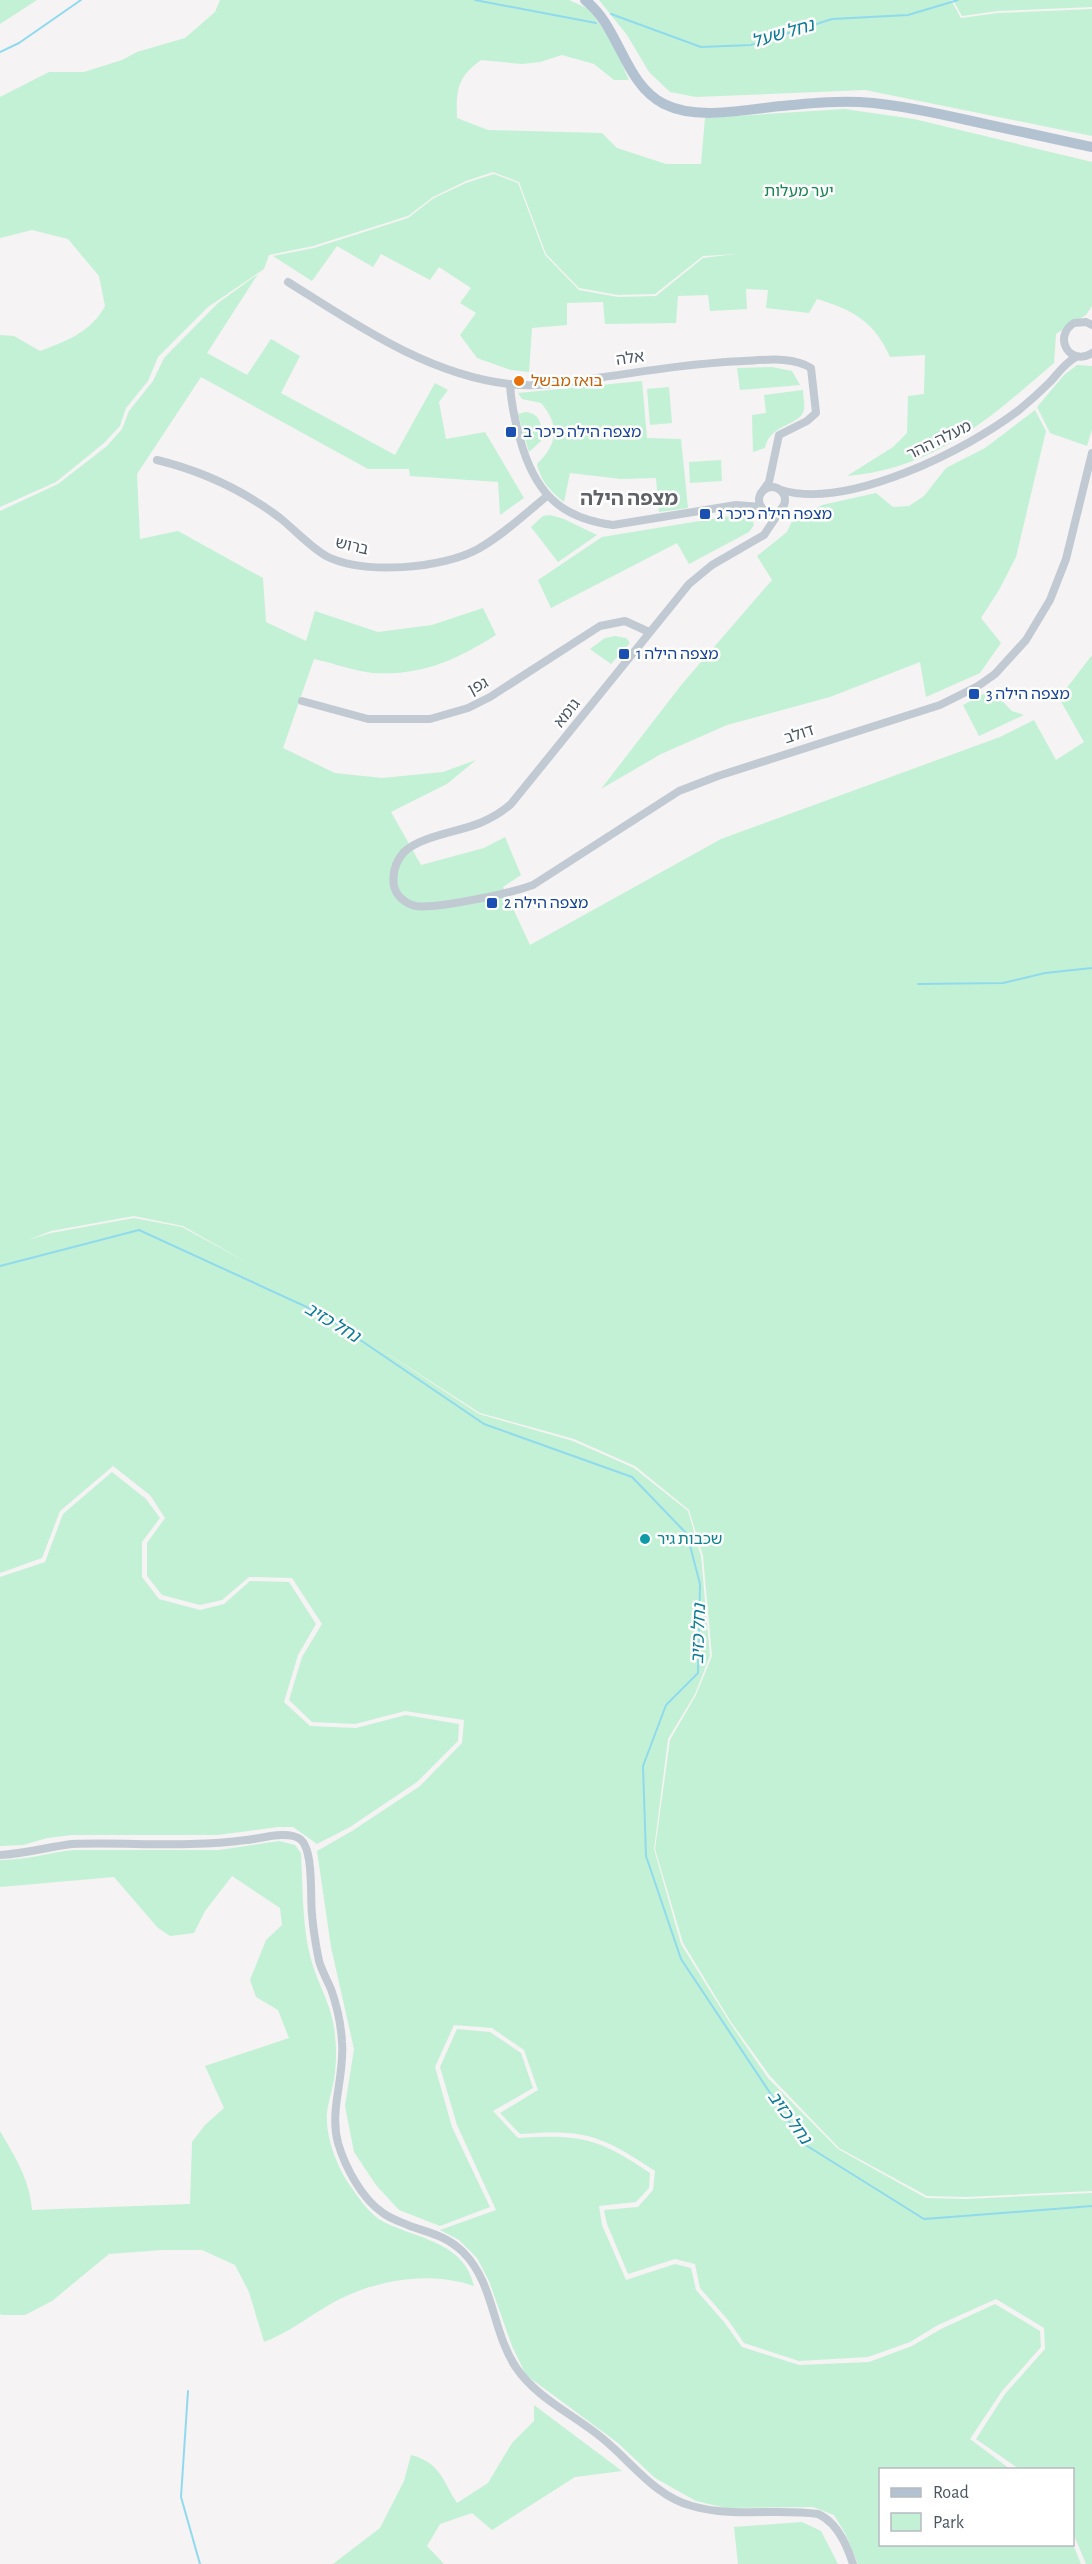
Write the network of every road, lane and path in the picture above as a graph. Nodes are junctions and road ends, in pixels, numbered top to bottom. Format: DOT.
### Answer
graph roads {
  1 [pos="585,0"];
  2 [pos="1092,147"];
  3 [pos="288,282"];
  4 [pos="1092,317"];
  5 [pos="1080,322"];
  6 [pos="1092,326"];
  7 [pos="1064,345"];
  8 [pos="1091,355"];
  9 [pos="1076,357"];
  10 [pos="1058,373"];
  11 [pos="510,384"];
  12 [pos="1092,453"];
  13 [pos="157,460"];
  14 [pos="774,462"];
  15 [pos="779,489"];
  16 [pos="763,491"];
  17 [pos="814,494"];
  18 [pos="547,496"];
  19 [pos="736,505"];
  20 [pos="783,506"];
  21 [pos="763,509"];
  22 [pos="764,535"];
  23 [pos="649,632"];
  24 [pos="302,701"];
  25 [pos="395,890"];
  26 [pos="0,1855"];
  27 [pos="853,2564"];
  1 -- 2 [label="main road"];
  3 -- 11 [label="street, אלה"];
  4 -- 5 [label="street"];
  5 -- 6 [label="street"];
  5 -- 7 [label="street"];
  7 -- 9 [label="street"];
  7 -- 10 [label="street"];
  8 -- 9 [label="street"];
  9 -- 10 [label="street, מעלה ההר"];
  10 -- 17 [label="street, מעלה ההר"];
  11 -- 14 [label="street, אלה"];
  11 -- 18 [label="street"];
  12 -- 25 [label="street, דולב"];
  13 -- 18 [label="street, ברוש"];
  14 -- 15 [label="street, אלה"];
  14 -- 16 [label="street, אלה"];
  15 -- 16 [label="street"];
  15 -- 17 [label="street, מעלה ההר"];
  15 -- 20 [label="street"];
  16 -- 19 [label="street"];
  16 -- 21 [label="street"];
  17 -- 20 [label="street, מעלה ההר"];
  18 -- 19 [label="street"];
  19 -- 21 [label="street"];
  20 -- 21 [label="street"];
  20 -- 22 [label="street"];
  21 -- 22 [label="street"];
  22 -- 23 [label="street, גומא"];
  23 -- 24 [label="street, גפן"];
  23 -- 25 [label="street, גומא"];
  26 -- 27 [label="street"];
}
